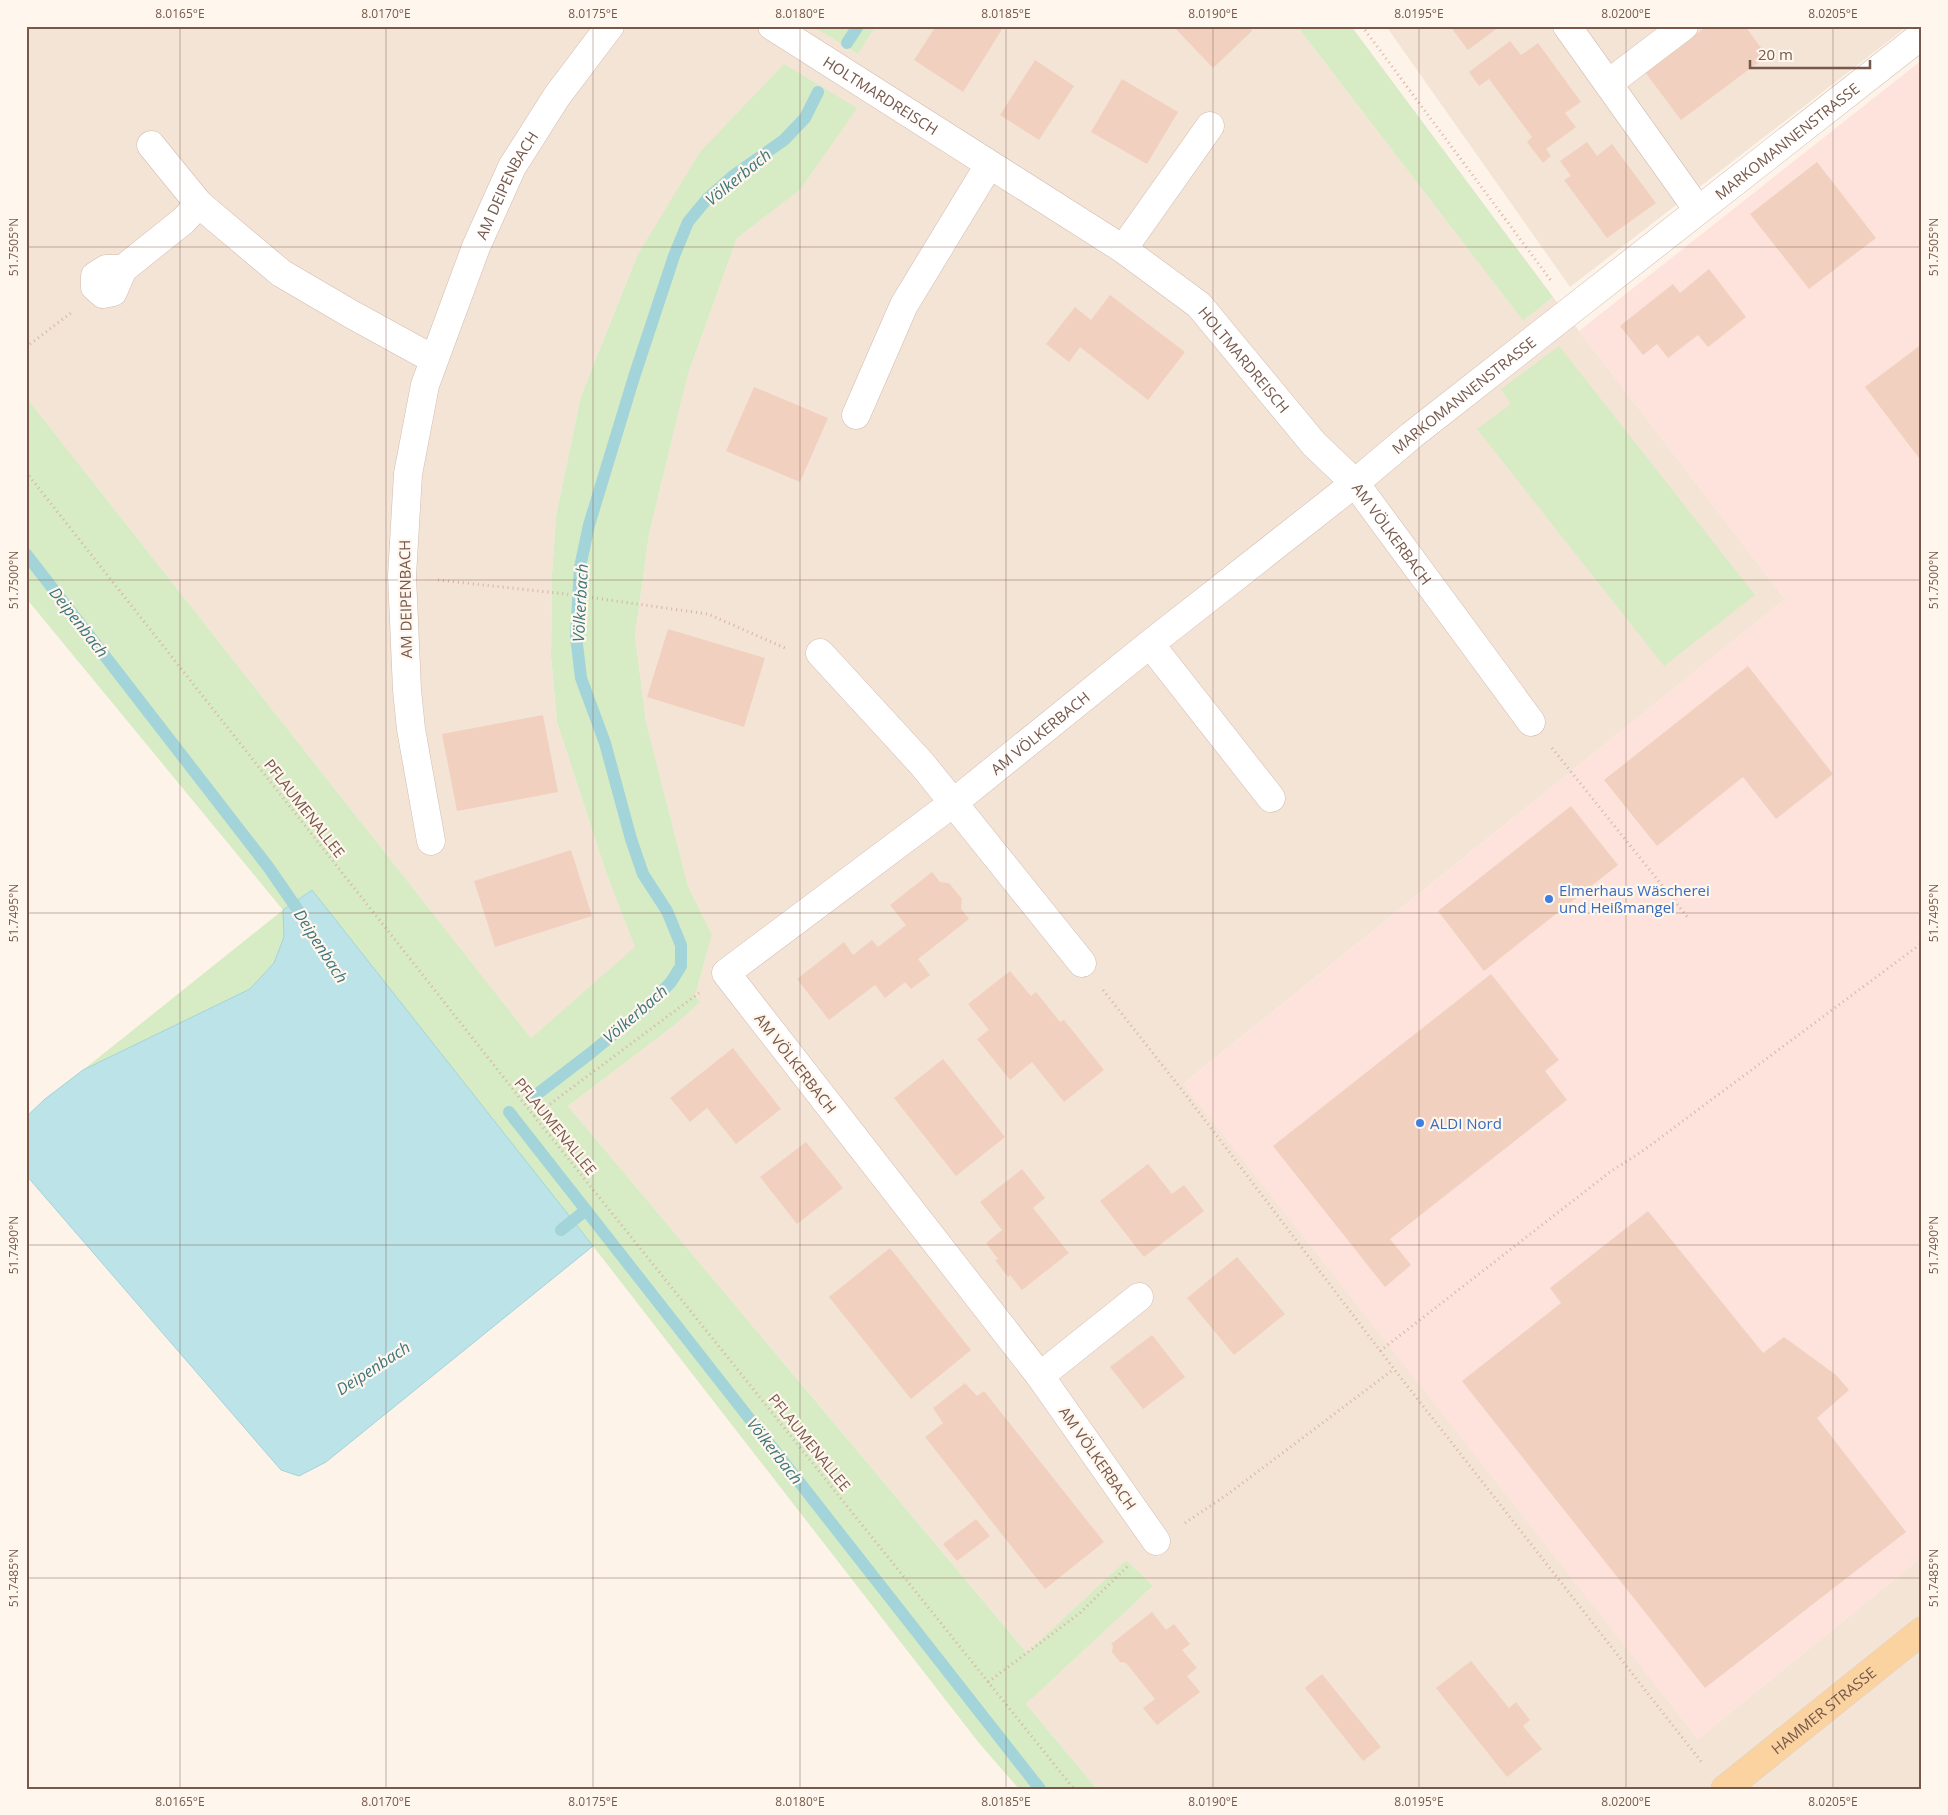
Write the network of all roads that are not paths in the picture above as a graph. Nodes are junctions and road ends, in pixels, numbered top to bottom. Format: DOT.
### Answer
graph roads {
  1 [pos="610,26"];
  2 [pos="772,26"];
  3 [pos="1567,26"];
  4 [pos="1684,26"];
  5 [pos="1922,35"];
  6 [pos="1609,83"];
  7 [pos="1210,126"];
  8 [pos="151,145"];
  9 [pos="989,165"];
  10 [pos="199,204"];
  11 [pos="1698,210"];
  12 [pos="1123,249"];
  13 [pos="95,287"];
  14 [pos="434,359"];
  15 [pos="856,415"];
  16 [pos="1355,482"];
  17 [pos="1150,644"];
  18 [pos="820,653"];
  19 [pos="1531,722"];
  20 [pos="1272,798"];
  21 [pos="953,803"];
  22 [pos="431,841"];
  23 [pos="1082,963"];
  24 [pos="1139,1297"];
  25 [pos="1040,1376"];
  26 [pos="1156,1541"];
  27 [pos="1922,1631"];
  28 [pos="1725,1789"];
  1 -- 14 [label="street, AM DEIPENBACH"];
  2 -- 9 [label="street, HOLTMARDREISCH"];
  3 -- 6 [label="street"];
  4 -- 6 [label="street"];
  5 -- 11 [label="street, MARKOMANNENSTRASSE"];
  6 -- 11 [label="street"];
  7 -- 12 [label="street"];
  8 -- 10 [label="street"];
  9 -- 12 [label="street, HOLTMARDREISCH"];
  9 -- 15 [label="street"];
  10 -- 13 [label="street"];
  10 -- 14 [label="street"];
  11 -- 16 [label="street, MARKOMANNENSTRASSE"];
  12 -- 16 [label="street, HOLTMARDREISCH"];
  14 -- 22 [label="street, AM DEIPENBACH"];
  16 -- 17 [label="street, AM VÖLKERBACH"];
  16 -- 19 [label="street, AM VÖLKERBACH"];
  17 -- 20 [label="street"];
  17 -- 21 [label="street, AM VÖLKERBACH"];
  18 -- 21 [label="street"];
  21 -- 23 [label="street"];
  21 -- 25 [label="street, AM VÖLKERBACH"];
  24 -- 25 [label="street"];
  25 -- 26 [label="street, AM VÖLKERBACH"];
  27 -- 28 [label="main road, HAMMER STRASSE"];
}
